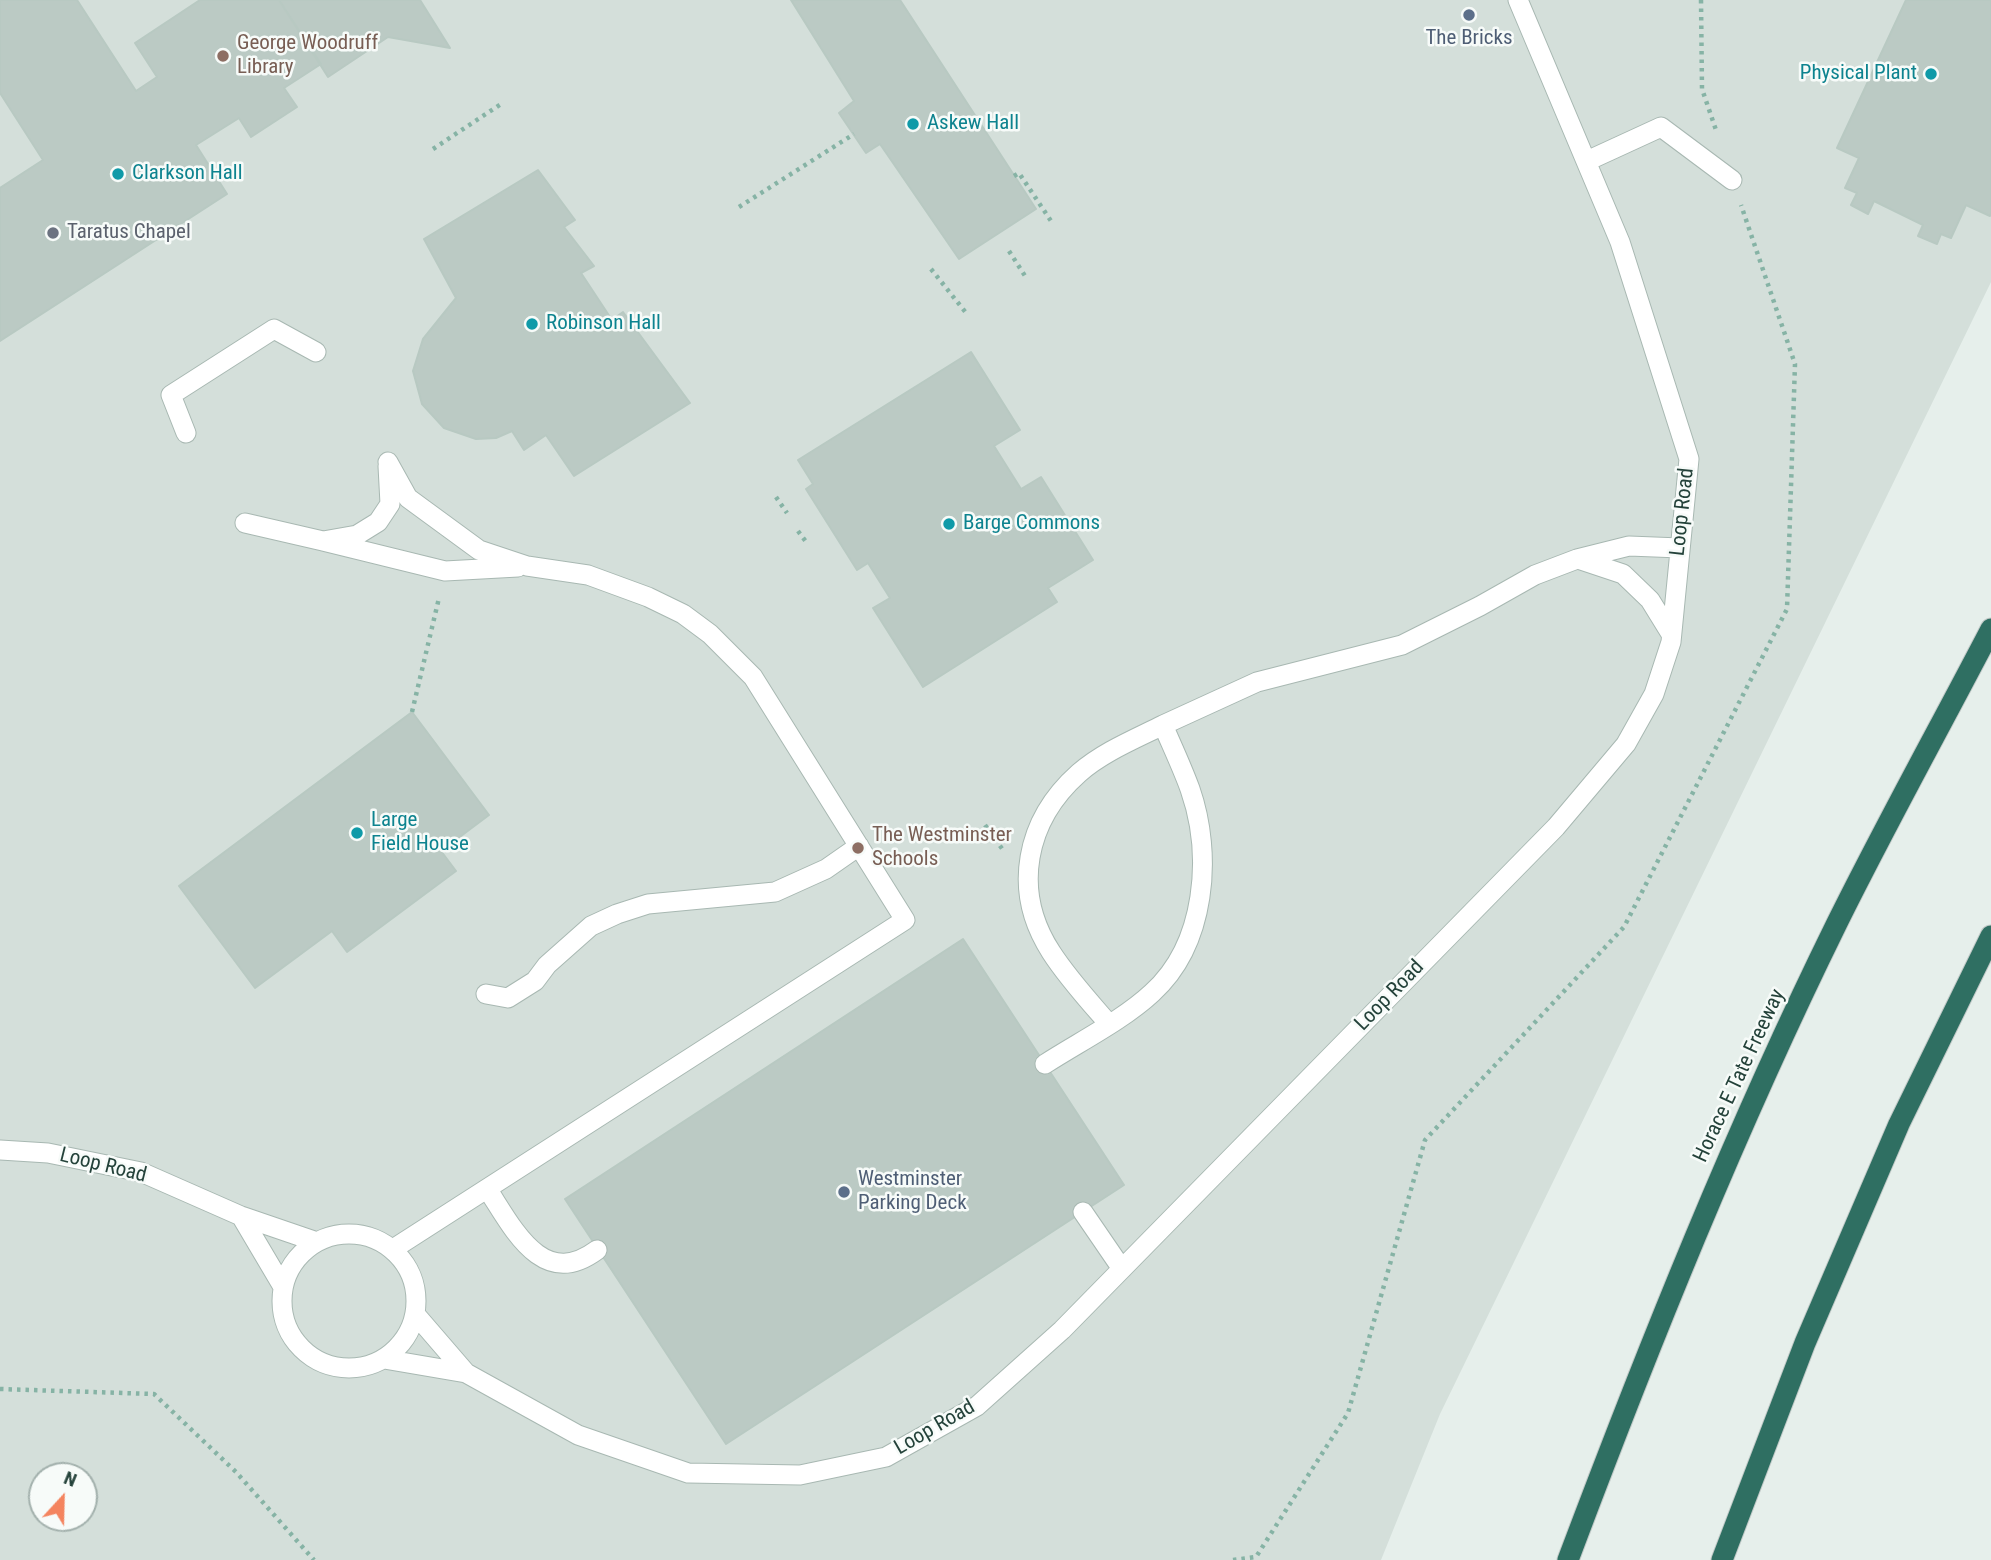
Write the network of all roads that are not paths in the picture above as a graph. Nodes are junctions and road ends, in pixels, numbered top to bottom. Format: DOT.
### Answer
graph roads {
  1 [pos="1518,0"];
  2 [pos="1587,161"];
  3 [pos="1732,180"];
  4 [pos="316,352"];
  5 [pos="186,433"];
  6 [pos="245,523"];
  7 [pos="323,541"];
  8 [pos="1680,548"];
  9 [pos="1577,559"];
  10 [pos="527,566"];
  11 [pos="1991,629"];
  12 [pos="1671,634"];
  13 [pos="1163,725"];
  14 [pos="859,846"];
  15 [pos="1991,936"];
  16 [pos="486,994"];
  17 [pos="1108,1023"];
  18 [pos="1045,1064"];
  19 [pos="0,1150"];
  20 [pos="488,1190"];
  21 [pos="1083,1212"];
  22 [pos="241,1216"];
  23 [pos="317,1242"];
  24 [pos="393,1249"];
  25 [pos="597,1250"];
  26 [pos="1122,1269"];
  27 [pos="283,1287"];
  28 [pos="416,1315"];
  29 [pos="384,1359"];
  30 [pos="466,1373"];
  31 [pos="1567,1560"];
  32 [pos="1722,1560"];
  1 -- 2 [label="lane, Loop Road"];
  2 -- 3 [label="lane"];
  2 -- 8 [label="lane, Loop Road"];
  4 -- 5 [label="lane"];
  6 -- 7 [label="lane"];
  7 -- 10 [label="lane"];
  7 -- 10 [label="lane"];
  8 -- 9 [label="lane"];
  8 -- 12 [label="lane, Loop Road"];
  9 -- 12 [label="lane"];
  9 -- 13 [label="lane"];
  10 -- 14 [label="lane"];
  11 -- 31 [label="highway, Horace E Tate Freeway"];
  12 -- 26 [label="lane, Loop Road"];
  13 -- 17 [label="lane"];
  13 -- 17 [label="lane"];
  14 -- 16 [label="lane"];
  14 -- 20 [label="lane"];
  15 -- 32 [label="highway"];
  17 -- 18 [label="lane"];
  19 -- 22 [label="lane, Loop Road"];
  20 -- 24 [label="lane"];
  20 -- 25 [label="lane"];
  21 -- 26 [label="lane"];
  22 -- 23 [label="lane, Loop Road"];
  22 -- 27 [label="lane"];
  23 -- 24 [label="lane"];
  23 -- 27 [label="lane"];
  24 -- 28 [label="lane"];
  26 -- 30 [label="lane, Loop Road"];
  27 -- 29 [label="lane"];
  28 -- 29 [label="lane"];
  28 -- 30 [label="lane, Loop Road"];
  29 -- 30 [label="lane, Loop Road"];
}
